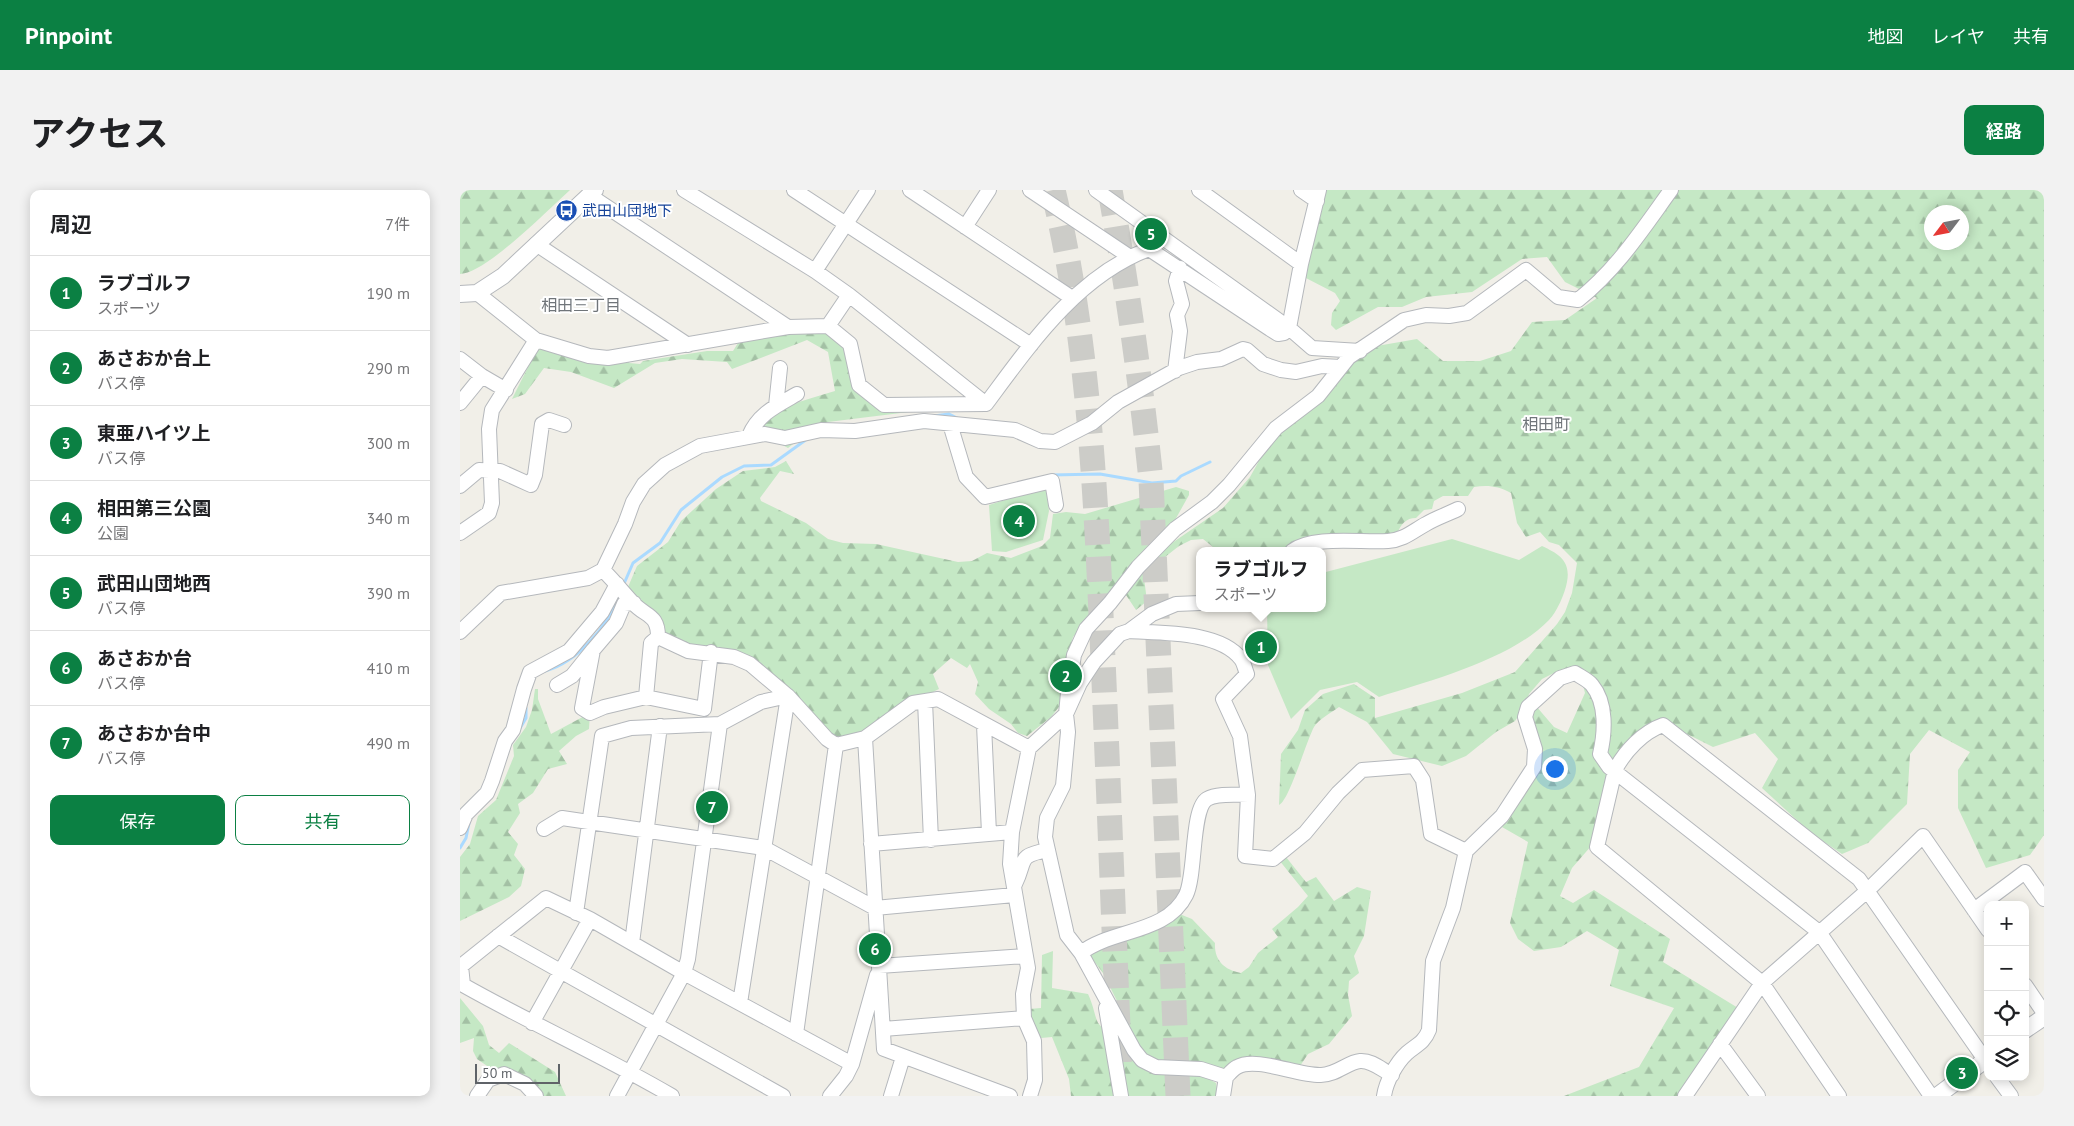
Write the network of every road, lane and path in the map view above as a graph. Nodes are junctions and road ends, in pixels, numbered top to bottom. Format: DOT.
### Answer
graph roads {
  1 [pos="684,190"];
  2 [pos="794,190"];
  3 [pos="868,190"];
  4 [pos="910,190"];
  5 [pos="989,190"];
  6 [pos="1030,190"];
  7 [pos="1096,190"];
  8 [pos="1199,190"];
  9 [pos="1301,190"];
  10 [pos="1670,190"];
  11 [pos="592,193"];
  12 [pos="1318,196"];
  13 [pos="845,222"];
  14 [pos="965,227"];
  15 [pos="536,244"];
  16 [pos="1130,257"];
  17 [pos="1300,264"];
  18 [pos="1180,268"];
  19 [pos="815,271"];
  20 [pos="477,293"];
  21 [pos="460,294"];
  22 [pos="848,295"];
  23 [pos="1072,298"];
  24 [pos="828,326"];
  25 [pos="788,327"];
  26 [pos="1289,328"];
  27 [pos="536,340"];
  28 [pos="688,345"];
  29 [pos="1030,345"];
  30 [pos="1360,352"];
  31 [pos="460,359"];
  32 [pos="1341,367"];
  33 [pos="780,368"];
  34 [pos="1175,371"];
  35 [pos="482,376"];
  36 [pos="506,390"];
  37 [pos="797,394"];
  38 [pos="460,403"];
  39 [pos="986,404"];
  40 [pos="776,406"];
  41 [pos="950,424"];
  42 [pos="564,426"];
  43 [pos="748,436"];
  44 [pos="490,470"];
  45 [pos="460,486"];
  46 [pos="1056,505"];
  47 [pos="1458,510"];
  48 [pos="460,533"];
  49 [pos="1298,547"];
  50 [pos="603,570"];
  51 [pos="617,584"];
  52 [pos="634,604"];
  53 [pos="1196,604"];
  54 [pos="1130,631"];
  55 [pos="460,632"];
  56 [pos="658,637"];
  57 [pos="593,650"];
  58 [pos="711,652"];
  59 [pos="557,685"];
  60 [pos="788,696"];
  61 [pos="646,697"];
  62 [pos="925,701"];
  63 [pos="1066,714"];
  64 [pos="720,724"];
  65 [pos="984,724"];
  66 [pos="660,726"];
  67 [pos="865,738"];
  68 [pos="836,745"];
  69 [pos="1029,748"];
  70 [pos="1615,770"];
  71 [pos="1248,795"];
  72 [pos="588,821"];
  73 [pos="460,828"];
  74 [pos="544,829"];
  75 [pos="648,830"];
  76 [pos="1012,832"];
  77 [pos="989,833"];
  78 [pos="704,837"];
  79 [pos="931,840"];
  80 [pos="871,844"];
  81 [pos="764,848"];
  82 [pos="1048,850"];
  83 [pos="1466,851"];
  84 [pos="817,875"];
  85 [pos="1015,890"];
  86 [pos="1867,891"];
  87 [pos="2044,899"];
  88 [pos="875,908"];
  89 [pos="1974,910"];
  90 [pos="576,913"];
  91 [pos="590,919"];
  92 [pos="1984,924"];
  93 [pos="1820,932"];
  94 [pos="498,936"];
  95 [pos="632,942"];
  96 [pos="1081,953"];
  97 [pos="1026,956"];
  98 [pos="879,969"];
  99 [pos="560,972"];
  100 [pos="684,974"];
  101 [pos="1762,983"];
  102 [pos="1102,990"];
  103 [pos="2029,991"];
  104 [pos="740,1003"];
  105 [pos="2044,1015"];
  106 [pos="1024,1018"];
  107 [pos="532,1023"];
  108 [pos="656,1024"];
  109 [pos="2029,1027"];
  110 [pos="883,1029"];
  111 [pos="796,1034"];
  112 [pos="1720,1044"];
  113 [pos="903,1057"];
  114 [pos="1984,1057"];
  115 [pos="1984,1063"];
  116 [pos="852,1064"];
  117 [pos="630,1072"];
  118 [pos="1392,1075"];
  119 [pos="1226,1077"];
  120 [pos="2000,1081"];
  121 [pos="477,1096"];
  122 [pos="536,1096"];
  123 [pos="617,1096"];
  124 [pos="672,1096"];
  125 [pos="783,1096"];
  126 [pos="830,1096"];
  127 [pos="890,1096"];
  128 [pos="1010,1096"];
  129 [pos="1030,1096"];
  130 [pos="1122,1096"];
  131 [pos="1223,1096"];
  132 [pos="1384,1096"];
  133 [pos="1685,1096"];
  134 [pos="1758,1096"];
  135 [pos="1839,1096"];
  136 [pos="1932,1096"];
  137 [pos="1937,1096"];
  138 [pos="2011,1096"];
  1 -- 19 [label="street"];
  2 -- 13 [label="street"];
  3 -- 13 [label="street"];
  4 -- 14 [label="street"];
  5 -- 14 [label="street"];
  6 -- 16 [label="street"];
  7 -- 26 [label="street"];
  8 -- 17 [label="street"];
  9 -- 12 [label="street"];
  10 -- 30 [label="street"];
  11 -- 15 [label="street"];
  11 -- 25 [label="street"];
  12 -- 17 [label="street"];
  13 -- 19 [label="street"];
  13 -- 29 [label="street"];
  14 -- 23 [label="street"];
  15 -- 20 [label="street"];
  15 -- 28 [label="street"];
  16 -- 18 [label="street"];
  16 -- 23 [label="street"];
  17 -- 26 [label="street"];
  18 -- 26 [label="street"];
  18 -- 34 [label="street"];
  19 -- 22 [label="street"];
  20 -- 21 [label="street"];
  20 -- 27 [label="street"];
  22 -- 24 [label="street"];
  22 -- 39 [label="street"];
  23 -- 29 [label="street"];
  24 -- 25 [label="street"];
  24 -- 39 [label="street"];
  25 -- 28 [label="street"];
  26 -- 30 [label="street"];
  27 -- 28 [label="street"];
  27 -- 36 [label="street"];
  29 -- 39 [label="street"];
  30 -- 32 [label="street"];
  31 -- 35 [label="street"];
  32 -- 34 [label="street"];
  32 -- 63 [label="street"];
  33 -- 40 [label="street"];
  34 -- 41 [label="street"];
  35 -- 36 [label="street"];
  35 -- 38 [label="street"];
  36 -- 44 [label="street"];
  37 -- 40 [label="street"];
  40 -- 43 [label="street"];
  41 -- 43 [label="street"];
  41 -- 46 [label="street"];
  42 -- 44 [label="street"];
  43 -- 50 [label="street"];
  44 -- 45 [label="street"];
  44 -- 48 [label="street"];
  47 -- 49 [label="street"];
  50 -- 51 [label="street"];
  50 -- 55 [label="street"];
  51 -- 52 [label="street"];
  51 -- 73 [label="street"];
  52 -- 56 [label="street"];
  52 -- 57 [label="street"];
  53 -- 54 [label="street"];
  54 -- 63 [label="street"];
  54 -- 71 [label="street"];
  56 -- 58 [label="street"];
  56 -- 61 [label="street"];
  57 -- 59 [label="street"];
  57 -- 61 [label="street"];
  58 -- 60 [label="street"];
  58 -- 61 [label="street"];
  60 -- 64 [label="street"];
  60 -- 68 [label="street"];
  60 -- 81 [label="street"];
  62 -- 65 [label="street"];
  62 -- 67 [label="street"];
  62 -- 79 [label="street"];
  63 -- 69 [label="street"];
  63 -- 82 [label="street"];
  64 -- 66 [label="street"];
  64 -- 78 [label="street"];
  65 -- 69 [label="street"];
  65 -- 77 [label="street"];
  66 -- 72 [label="street"];
  66 -- 75 [label="street"];
  67 -- 68 [label="street"];
  67 -- 80 [label="street"];
  68 -- 84 [label="street"];
  69 -- 76 [label="street"];
  70 -- 83 [label="street"];
  70 -- 86 [label="street"];
  70 -- 93 [label="street"];
  70 -- 101 [label="street"];
  71 -- 83 [label="street"];
  71 -- 96 [label="street"];
  72 -- 74 [label="street"];
  72 -- 75 [label="street"];
  72 -- 90 [label="street"];
  75 -- 78 [label="street"];
  75 -- 95 [label="street"];
  76 -- 77 [label="street"];
  76 -- 85 [label="street"];
  77 -- 79 [label="street"];
  78 -- 81 [label="street"];
  78 -- 100 [label="street"];
  79 -- 80 [label="street"];
  80 -- 88 [label="street"];
  81 -- 84 [label="street"];
  81 -- 104 [label="street"];
  82 -- 85 [label="street"];
  82 -- 96 [label="street"];
  83 -- 118 [label="street"];
  84 -- 88 [label="street"];
  84 -- 111 [label="street"];
  85 -- 88 [label="street"];
  85 -- 97 [label="street"];
  86 -- 89 [label="street"];
  86 -- 93 [label="street"];
  86 -- 114 [label="street"];
  87 -- 89 [label="street"];
  88 -- 98 [label="street"];
  89 -- 92 [label="street"];
  90 -- 91 [label="street"];
  90 -- 94 [label="street"];
  91 -- 95 [label="street"];
  91 -- 99 [label="street"];
  93 -- 101 [label="street"];
  93 -- 136 [label="street"];
  94 -- 99 [label="street"];
  94 -- 107 [label="street"];
  95 -- 100 [label="street"];
  96 -- 102 [label="street"];
  97 -- 98 [label="street"];
  97 -- 106 [label="street"];
  98 -- 110 [label="street"];
  98 -- 116 [label="street"];
  99 -- 107 [label="street"];
  99 -- 108 [label="street"];
  100 -- 104 [label="street"];
  100 -- 108 [label="street"];
  101 -- 112 [label="street"];
  101 -- 135 [label="street"];
  102 -- 119 [label="street"];
  102 -- 130 [label="street"];
  103 -- 105 [label="street"];
  104 -- 111 [label="street"];
  105 -- 109 [label="street"];
  106 -- 110 [label="street"];
  106 -- 129 [label="street"];
  107 -- 117 [label="street"];
  108 -- 117 [label="street"];
  108 -- 125 [label="street"];
  110 -- 113 [label="street"];
  111 -- 116 [label="street"];
  112 -- 133 [label="street"];
  112 -- 134 [label="street"];
  113 -- 127 [label="street"];
  113 -- 128 [label="street"];
  115 -- 137 [label="street"];
  116 -- 126 [label="street"];
  117 -- 123 [label="street"];
  117 -- 124 [label="street"];
  118 -- 119 [label="street"];
  118 -- 132 [label="street"];
  119 -- 131 [label="street"];
  120 -- 138 [label="street"];
  121 -- 122 [label="street"];
}
